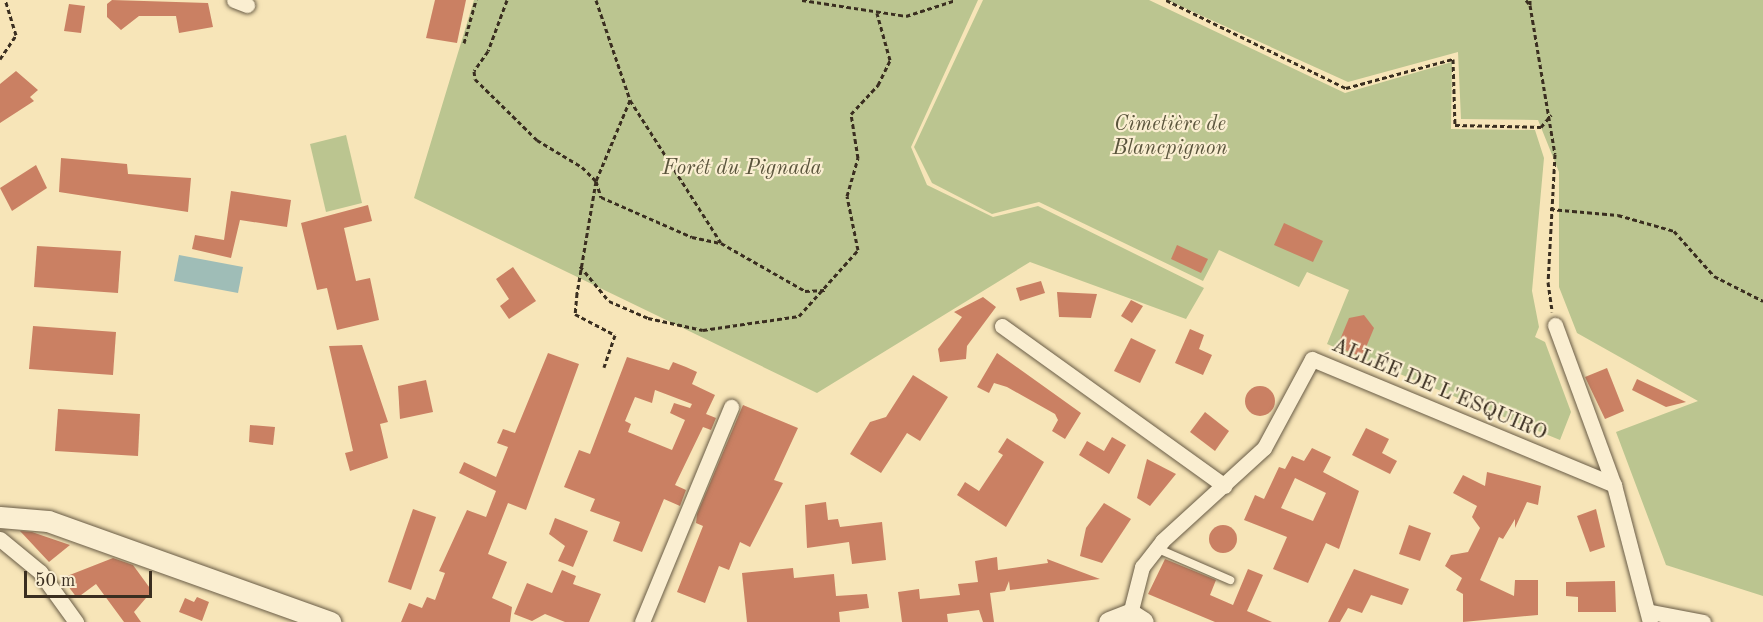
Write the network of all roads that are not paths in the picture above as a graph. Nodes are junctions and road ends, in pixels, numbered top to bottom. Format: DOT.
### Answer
graph roads {
  1 [pos="1554,325"];
  2 [pos="1002,326"];
  3 [pos="731,407"];
  4 [pos="1614,485"];
  5 [pos="1225,486"];
  6 [pos="0,518"];
  7 [pos="0,538"];
  8 [pos="1156,548"];
  9 [pos="1230,580"];
  10 [pos="1651,617"];
  11 [pos="1137,618"];
  12 [pos="76,622"];
  13 [pos="330,622"];
  14 [pos="642,622"];
  15 [pos="1109,622"];
  16 [pos="1703,622"];
  1 -- 4 [label="street"];
  2 -- 5 [label="street"];
  3 -- 14 [label="street"];
  4 -- 5 [label="street, ALLÉE DE L'ESQUIRO"];
  4 -- 10 [label="street"];
  5 -- 8 [label="street, ALLÉE DE L'ESQUIRO"];
  6 -- 13 [label="street"];
  7 -- 12 [label="street"];
  8 -- 9 [label="lane"];
  8 -- 11 [label="street, ALLÉE DE L'ESQUIRO"];
  10 -- 16 [label="street"];
  11 -- 15 [label="street"];
}
